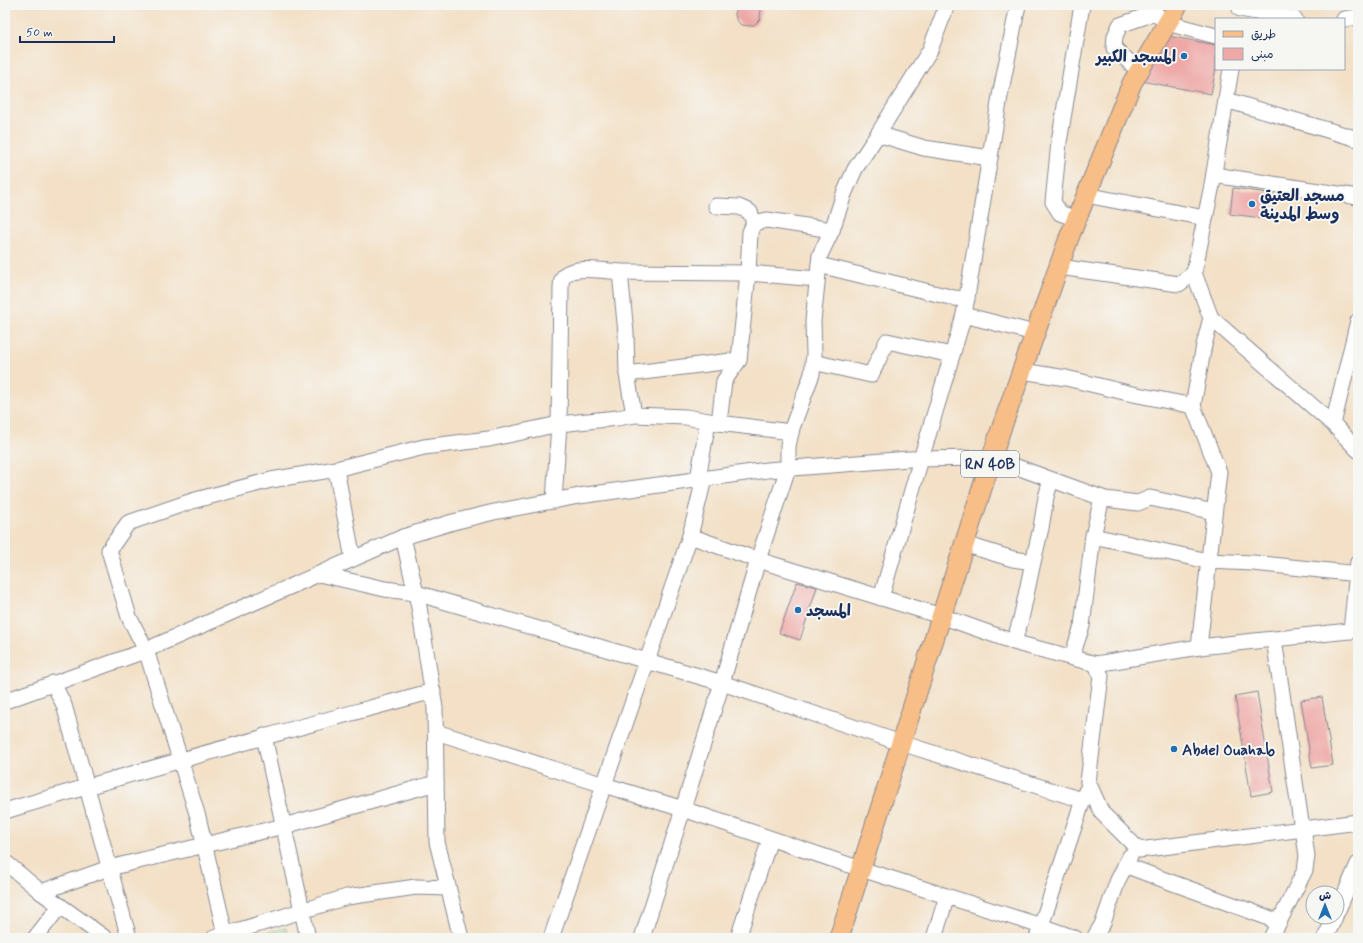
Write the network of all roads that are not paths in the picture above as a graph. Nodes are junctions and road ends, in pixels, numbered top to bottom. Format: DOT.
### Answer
graph roads {
  1 [pos="947,5"];
  2 [pos="1018,5"];
  3 [pos="1082,5"];
  4 [pos="1178,5"];
  5 [pos="1240,11"];
  6 [pos="1156,14"];
  7 [pos="1358,17"];
  8 [pos="1288,18"];
  9 [pos="1345,19"];
  10 [pos="1215,36"];
  11 [pos="1231,70"];
  12 [pos="1139,71"];
  13 [pos="1226,100"];
  14 [pos="878,134"];
  15 [pos="1358,139"];
  16 [pos="990,158"];
  17 [pos="1214,175"];
  18 [pos="1086,195"];
  19 [pos="1358,197"];
  20 [pos="716,206"];
  21 [pos="1205,218"];
  22 [pos="1076,219"];
  23 [pos="754,223"];
  24 [pos="832,230"];
  25 [pos="1059,267"];
  26 [pos="620,272"];
  27 [pos="818,272"];
  28 [pos="748,273"];
  29 [pos="1194,273"];
  30 [pos="967,299"];
  31 [pos="964,315"];
  32 [pos="1211,318"];
  33 [pos="1358,321"];
  34 [pos="1035,333"];
  35 [pos="952,355"];
  36 [pos="739,360"];
  37 [pos="813,362"];
  38 [pos="1022,371"];
  39 [pos="627,374"];
  40 [pos="1193,406"];
  41 [pos="634,415"];
  42 [pos="713,422"];
  43 [pos="559,424"];
  44 [pos="1333,424"];
  45 [pos="791,432"];
  46 [pos="1358,450"];
  47 [pos="992,458"];
  48 [pos="920,459"];
  49 [pos="788,468"];
  50 [pos="336,469"];
  51 [pos="701,479"];
  52 [pos="1051,480"];
  53 [pos="1102,498"];
  54 [pos="554,501"];
  55 [pos="1214,512"];
  56 [pos="690,536"];
  57 [pos="1093,536"];
  58 [pos="403,537"];
  59 [pos="964,544"];
  60 [pos="353,559"];
  61 [pos="758,560"];
  62 [pos="1208,561"];
  63 [pos="1033,562"];
  64 [pos="1358,570"];
  65 [pos="319,574"];
  66 [pos="416,594"];
  67 [pos="881,598"];
  68 [pos="941,616"];
  69 [pos="1354,630"];
  70 [pos="1274,639"];
  71 [pos="1014,642"];
  72 [pos="1199,647"];
  73 [pos="146,650"];
  74 [pos="1074,658"];
  75 [pos="647,661"];
  76 [pos="1096,664"];
  77 [pos="53,683"];
  78 [pos="722,683"];
  79 [pos="433,691"];
  80 [pos="5,701"];
  81 [pos="436,732"];
  82 [pos="264,736"];
  83 [pos="901,743"];
  84 [pos="180,761"];
  85 [pos="1088,782"];
  86 [pos="436,784"];
  87 [pos="604,785"];
  88 [pos="86,786"];
  89 [pos="1082,800"];
  90 [pos="683,810"];
  91 [pos="5,811"];
  92 [pos="1358,822"];
  93 [pos="284,826"];
  94 [pos="1302,829"];
  95 [pos="770,839"];
  96 [pos="204,845"];
  97 [pos="1135,846"];
  98 [pos="5,862"];
  99 [pos="1358,864"];
  100 [pos="1126,866"];
  101 [pos="109,868"];
  102 [pos="861,869"];
  103 [pos="448,888"];
  104 [pos="41,892"];
  105 [pos="1345,894"];
  106 [pos="947,896"];
  107 [pos="60,906"];
  108 [pos="302,912"];
  109 [pos="1279,922"];
  110 [pos="1331,925"];
  111 [pos="1039,932"];
  112 [pos="221,937"];
  113 [pos="36,938"];
  114 [pos="105,938"];
  115 [pos="129,938"];
  116 [pos="308,938"];
  117 [pos="461,938"];
  118 [pos="551,938"];
  119 [pos="642,938"];
  120 [pos="738,938"];
  121 [pos="839,938"];
  122 [pos="934,938"];
  123 [pos="1075,938"];
  124 [pos="1094,938"];
  125 [pos="1271,938"];
  126 [pos="1325,938"];
  1 -- 14 [label="street"];
  2 -- 16 [label="street"];
  3 -- 22 [label="street"];
  4 -- 6 [label="main road, RN 40B"];
  5 -- 8 [label="street"];
  6 -- 10 [label="street"];
  6 -- 12 [label="main road, RN 40B"];
  6 -- 12 [label="street"];
  7 -- 9 [label="street"];
  11 -- 13 [label="street"];
  12 -- 18 [label="main road, RN 40B"];
  13 -- 15 [label="street"];
  13 -- 17 [label="street"];
  14 -- 16 [label="street"];
  14 -- 24 [label="street"];
  16 -- 30 [label="street"];
  17 -- 19 [label="street"];
  17 -- 21 [label="street"];
  18 -- 21 [label="street"];
  18 -- 22 [label="main road, RN 40B"];
  20 -- 23 [label="street"];
  21 -- 29 [label="street"];
  22 -- 25 [label="main road, RN 40B"];
  23 -- 24 [label="street"];
  23 -- 28 [label="street"];
  24 -- 27 [label="street"];
  25 -- 29 [label="street"];
  25 -- 34 [label="main road, RN 40B"];
  26 -- 28 [label="street"];
  26 -- 39 [label="street"];
  26 -- 43 [label="street"];
  27 -- 28 [label="street"];
  27 -- 30 [label="street"];
  27 -- 37 [label="street"];
  28 -- 36 [label="street"];
  29 -- 32 [label="street"];
  30 -- 31 [label="street"];
  31 -- 34 [label="street"];
  31 -- 35 [label="street"];
  32 -- 40 [label="street"];
  32 -- 44 [label="street"];
  33 -- 44 [label="street"];
  34 -- 38 [label="main road, RN 40B"];
  35 -- 37 [label="street"];
  35 -- 48 [label="street"];
  36 -- 39 [label="street"];
  36 -- 42 [label="street"];
  37 -- 45 [label="street"];
  38 -- 40 [label="street"];
  38 -- 47 [label="main road, RN 40B"];
  39 -- 41 [label="street"];
  40 -- 55 [label="street"];
  41 -- 42 [label="street"];
  41 -- 43 [label="street"];
  42 -- 45 [label="street"];
  42 -- 51 [label="street"];
  43 -- 50 [label="street"];
  43 -- 54 [label="street"];
  44 -- 46 [label="street"];
  45 -- 49 [label="street"];
  47 -- 48 [label="street"];
  47 -- 52 [label="street"];
  47 -- 59 [label="main road, RN 40B"];
  48 -- 49 [label="street"];
  48 -- 67 [label="street"];
  49 -- 51 [label="street"];
  49 -- 61 [label="street"];
  50 -- 60 [label="street"];
  50 -- 73 [label="street"];
  51 -- 54 [label="street"];
  51 -- 56 [label="street"];
  52 -- 53 [label="street"];
  52 -- 63 [label="street"];
  53 -- 55 [label="street"];
  53 -- 57 [label="street"];
  54 -- 58 [label="street"];
  55 -- 62 [label="street"];
  56 -- 61 [label="street"];
  56 -- 75 [label="street"];
  57 -- 62 [label="street"];
  57 -- 74 [label="street"];
  58 -- 60 [label="street"];
  58 -- 66 [label="street"];
  59 -- 63 [label="street"];
  59 -- 68 [label="main road, RN 40B"];
  60 -- 65 [label="street"];
  61 -- 67 [label="street"];
  61 -- 78 [label="street"];
  62 -- 64 [label="street"];
  62 -- 72 [label="street"];
  63 -- 71 [label="street"];
  64 -- 69 [label="street"];
  65 -- 66 [label="street"];
  65 -- 73 [label="street"];
  66 -- 75 [label="street"];
  66 -- 79 [label="street"];
  67 -- 68 [label="street"];
  68 -- 71 [label="street"];
  68 -- 83 [label="main road, RN 40B"];
  69 -- 70 [label="street"];
  70 -- 72 [label="street"];
  70 -- 94 [label="street"];
  71 -- 74 [label="street"];
  72 -- 76 [label="street"];
  73 -- 77 [label="street"];
  73 -- 84 [label="street"];
  74 -- 76 [label="street"];
  75 -- 78 [label="street"];
  75 -- 87 [label="street"];
  76 -- 85 [label="street"];
  77 -- 80 [label="street"];
  77 -- 88 [label="street"];
  78 -- 83 [label="street"];
  78 -- 90 [label="street"];
  79 -- 81 [label="street"];
  79 -- 82 [label="street"];
  81 -- 86 [label="street"];
  81 -- 87 [label="street"];
  82 -- 84 [label="street"];
  82 -- 93 [label="street"];
  83 -- 89 [label="street"];
  83 -- 102 [label="main road, RN 40B"];
  84 -- 88 [label="street"];
  84 -- 96 [label="street"];
  85 -- 89 [label="street"];
  85 -- 97 [label="street"];
  86 -- 93 [label="street"];
  86 -- 103 [label="street"];
  87 -- 90 [label="street"];
  87 -- 118 [label="street"];
  88 -- 91 [label="street"];
  88 -- 101 [label="street"];
  89 -- 111 [label="street"];
  90 -- 95 [label="street"];
  90 -- 119 [label="street"];
  92 -- 94 [label="street"];
  93 -- 96 [label="street"];
  93 -- 108 [label="street"];
  94 -- 97 [label="street"];
  94 -- 109 [label="street"];
  95 -- 102 [label="street"];
  95 -- 120 [label="street"];
  96 -- 101 [label="street"];
  96 -- 112 [label="street"];
  97 -- 100 [label="street"];
  98 -- 104 [label="street"];
  99 -- 105 [label="street"];
  100 -- 109 [label="street"];
  100 -- 124 [label="street"];
  101 -- 104 [label="street"];
  101 -- 115 [label="street"];
  102 -- 106 [label="street"];
  102 -- 121 [label="main road, RN 40B"];
  103 -- 108 [label="street"];
  103 -- 117 [label="street"];
  104 -- 107 [label="street"];
  106 -- 111 [label="street"];
  106 -- 122 [label="street"];
  107 -- 113 [label="street"];
  107 -- 114 [label="street"];
  108 -- 112 [label="street"];
  108 -- 116 [label="street"];
  109 -- 125 [label="street"];
  110 -- 126 [label="street"];
  111 -- 123 [label="street"];
}
